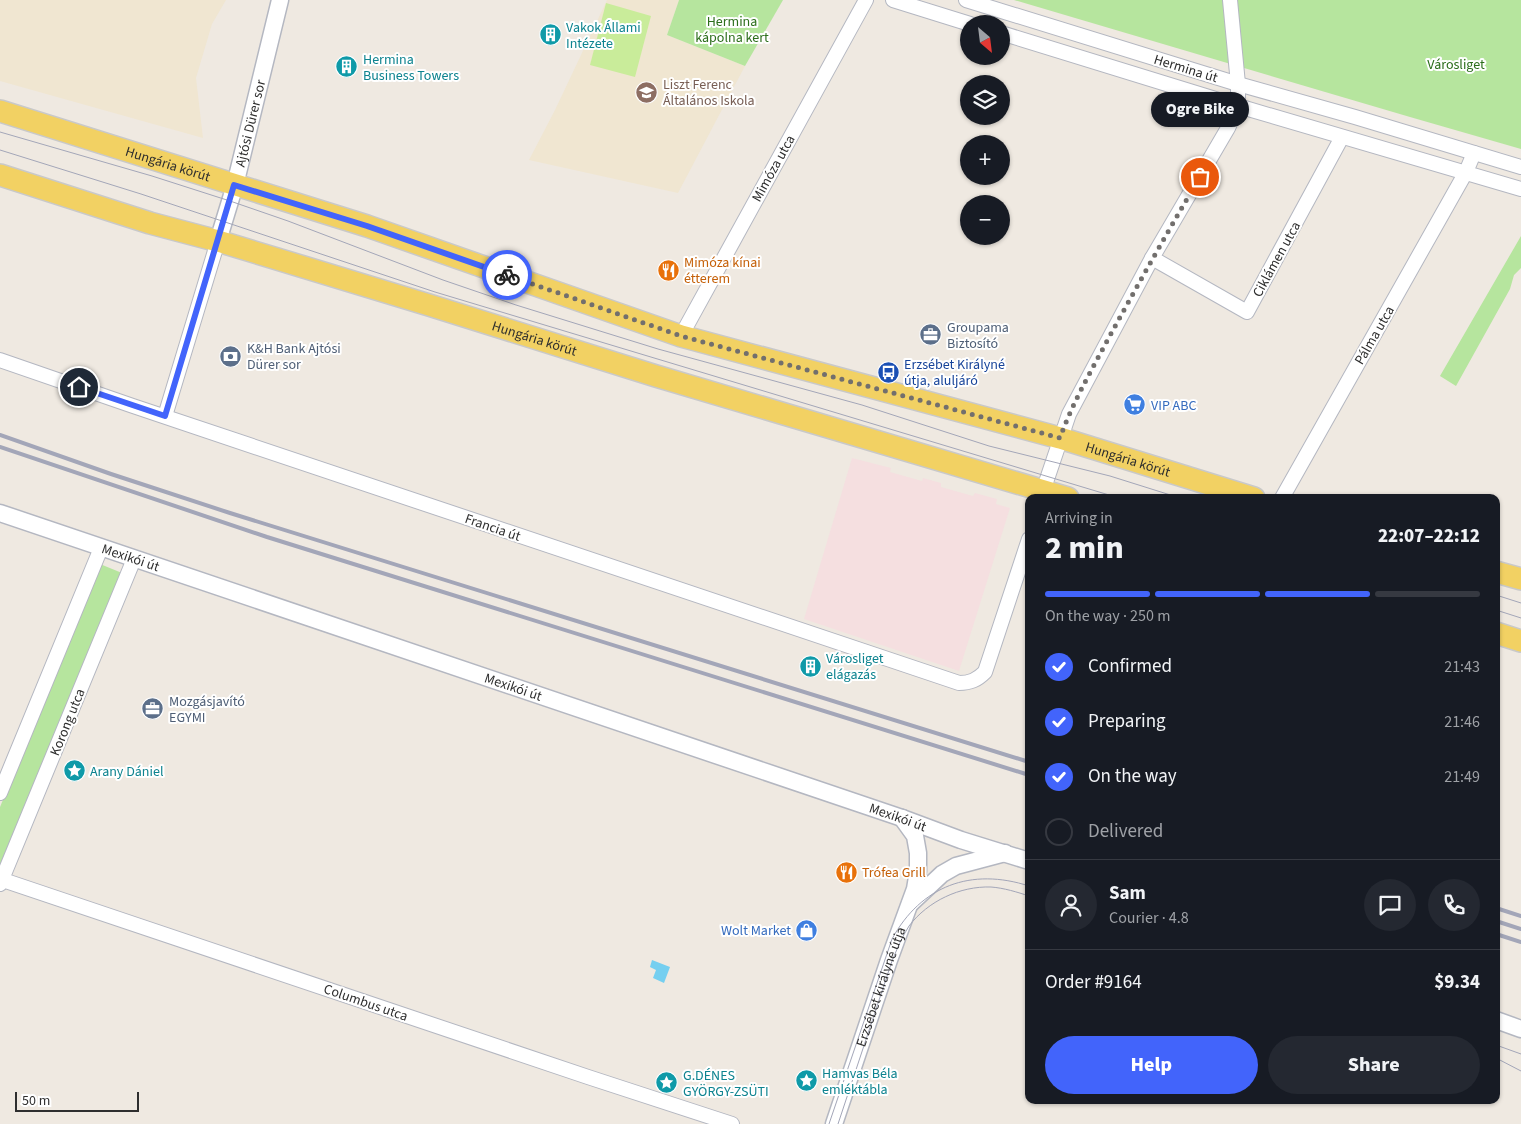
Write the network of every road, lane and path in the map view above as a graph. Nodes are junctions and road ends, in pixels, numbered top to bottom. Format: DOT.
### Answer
graph roads {
  1 [pos="280,0"];
  2 [pos="866,0"];
  3 [pos="893,0"];
  4 [pos="966,0"];
  5 [pos="1230,0"];
  6 [pos="960,21"];
  7 [pos="1010,36"];
  8 [pos="1238,84"];
  9 [pos="1238,106"];
  10 [pos="0,111"];
  11 [pos="1342,137"];
  12 [pos="1474,153"];
  13 [pos="1521,168"];
  14 [pos="1466,172"];
  15 [pos="0,175"];
  16 [pos="234,185"];
  17 [pos="1521,189"];
  18 [pos="218,241"];
  19 [pos="1152,258"];
  20 [pos="681,336"];
  21 [pos="0,360"];
  22 [pos="165,416"];
  23 [pos="1060,438"];
  24 [pos="1042,494"];
  25 [pos="1241,494"];
  26 [pos="1284,494"];
  27 [pos="0,514"];
  28 [pos="101,548"];
  29 [pos="1025,551"];
  30 [pos="134,559"];
  31 [pos="1500,573"];
  32 [pos="1521,579"];
  33 [pos="1500,634"];
  34 [pos="1521,641"];
  35 [pos="0,794"];
  36 [pos="902,818"];
  37 [pos="1006,853"];
  38 [pos="1025,860"];
  39 [pos="1,881"];
  40 [pos="909,905"];
  41 [pos="1500,1021"];
  42 [pos="1521,1029"];
  43 [pos="732,1124"];
  44 [pos="834,1124"];
  1 -- 16 [label="street, Ajtósi Dürer sor"];
  2 -- 20 [label="street, Mimóza utca"];
  3 -- 6 [label="street"];
  4 -- 8 [label="street, Hermina út"];
  5 -- 8 [label="street"];
  7 -- 9 [label="street, Hermina út"];
  8 -- 9 [label="street"];
  8 -- 12 [label="street, Hermina út"];
  9 -- 11 [label="street, Hermina út"];
  9 -- 19 [label="street"];
  10 -- 16 [label="main road, Hungária körút"];
  11 -- 14 [label="street, Hermina út"];
  11 -- 19 [label="street, Ciklámen utca"];
  12 -- 13 [label="street, Hermina út"];
  12 -- 14 [label="street, Pálma utca"];
  14 -- 17 [label="street, Hermina út"];
  14 -- 26 [label="street, Pálma utca"];
  15 -- 18 [label="main road, Hungária körút"];
  16 -- 18 [label="street, Ajtósi Dürer sor"];
  16 -- 20 [label="main road, Hungária körút"];
  18 -- 22 [label="street, Ajtósi Dürer sor"];
  18 -- 24 [label="main road, Hungária körút"];
  19 -- 23 [label="street"];
  20 -- 23 [label="main road, Hungária körút"];
  21 -- 22 [label="street, Francia út"];
  22 -- 29 [label="street, Francia út"];
  23 -- 24 [label="street"];
  23 -- 25 [label="main road, Hungária körút"];
  27 -- 28 [label="street, Mexikói út"];
  28 -- 30 [label="street, Mexikói út"];
  28 -- 35 [label="street"];
  30 -- 36 [label="street, Mexikói út"];
  30 -- 39 [label="street, Korong utca"];
  31 -- 32 [label="main road"];
  33 -- 34 [label="main road"];
  36 -- 37 [label="street, Mexikói út"];
  36 -- 40 [label="street, Erzsébet királyné útja"];
  37 -- 38 [label="street, Mexikói út"];
  37 -- 40 [label="street, Erzsébet királyné útja"];
  39 -- 43 [label="street, Columbus utca"];
  40 -- 44 [label="street, Erzsébet királyné útja"];
  41 -- 42 [label="street"];
}
